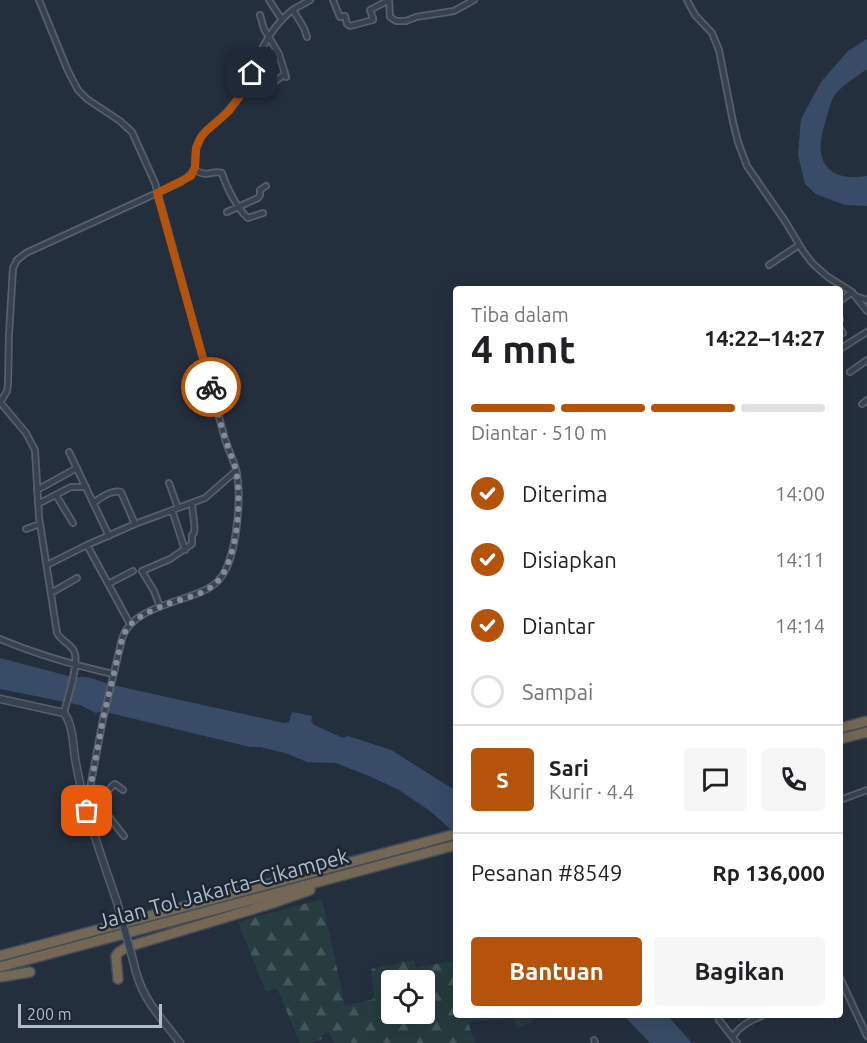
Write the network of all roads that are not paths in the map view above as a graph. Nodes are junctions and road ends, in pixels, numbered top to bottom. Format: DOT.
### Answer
graph roads {
  1 [pos="39,0"];
  2 [pos="310,0"];
  3 [pos="333,0"];
  4 [pos="389,0"];
  5 [pos="474,0"];
  6 [pos="687,0"];
  7 [pos="272,1"];
  8 [pos="293,10"];
  9 [pos="260,15"];
  10 [pos="282,20"];
  11 [pos="308,37"];
  12 [pos="269,38"];
  13 [pos="255,64"];
  14 [pos="195,170"];
  15 [pos="266,186"];
  16 [pos="157,193"];
  17 [pos="240,207"];
  18 [pos="227,212"];
  19 [pos="263,213"];
  20 [pos="799,245"];
  21 [pos="769,265"];
  22 [pos="841,286"];
  23 [pos="843,287"];
  24 [pos="853,294"];
  25 [pos="843,299"];
  26 [pos="867,300"];
  27 [pos="867,311"];
  28 [pos="867,332"];
  29 [pos="843,347"];
  30 [pos="867,360"];
  31 [pos="850,372"];
  32 [pos="0,403"];
  33 [pos="69,452"];
  34 [pos="77,468"];
  35 [pos="236,470"];
  36 [pos="169,483"];
  37 [pos="86,487"];
  38 [pos="37,490"];
  39 [pos="56,495"];
  40 [pos="93,502"];
  41 [pos="192,503"];
  42 [pos="38,504"];
  43 [pos="178,508"];
  44 [pos="172,510"];
  45 [pos="73,523"];
  46 [pos="40,524"];
  47 [pos="135,524"];
  48 [pos="26,529"];
  49 [pos="109,536"];
  50 [pos="87,545"];
  51 [pos="185,549"];
  52 [pos="47,565"];
  53 [pos="133,571"];
  54 [pos="77,578"];
  55 [pos="108,584"];
  56 [pos="51,593"];
  57 [pos="160,607"];
  58 [pos="130,624"];
  59 [pos="0,639"];
  60 [pos="76,665"];
  61 [pos="113,674"];
  62 [pos="0,699"];
  63 [pos="64,713"];
  64 [pos="867,721"];
  65 [pos="843,727"];
  66 [pos="867,732"];
  67 [pos="843,738"];
  68 [pos="123,790"];
  69 [pos="867,790"];
  70 [pos="843,799"];
  71 [pos="95,806"];
  72 [pos="87,809"];
  73 [pos="453,835"];
  74 [pos="124,836"];
  75 [pos="453,845"];
  76 [pos="372,868"];
  77 [pos="0,956"];
  78 [pos="0,968"];
  79 [pos="30,972"];
  80 [pos="0,977"];
  81 [pos="118,979"];
  82 [pos="843,984"];
  83 [pos="718,1018"];
  84 [pos="758,1018"];
  85 [pos="867,1036"];
  86 [pos="733,1037"];
  87 [pos="180,1043"];
  88 [pos="737,1043"];
  1 -- 16 [label="street"];
  2 -- 8 [label="street"];
  3 -- 4 [label="street"];
  4 -- 5 [label="street"];
  6 -- 20 [label="street"];
  7 -- 10 [label="street"];
  8 -- 10 [label="street"];
  8 -- 11 [label="street"];
  9 -- 12 [label="street"];
  10 -- 12 [label="street"];
  12 -- 13 [label="street"];
  12 -- 13 [label="street"];
  13 -- 14 [label="street"];
  14 -- 16 [label="street"];
  14 -- 17 [label="street"];
  15 -- 17 [label="street"];
  16 -- 32 [label="street"];
  16 -- 35 [label="street"];
  17 -- 18 [label="street"];
  17 -- 19 [label="street"];
  20 -- 21 [label="street"];
  20 -- 22 [label="street"];
  23 -- 24 [label="street"];
  24 -- 25 [label="street"];
  24 -- 26 [label="street"];
  24 -- 27 [label="street"];
  28 -- 29 [label="street"];
  30 -- 31 [label="street"];
  32 -- 38 [label="street"];
  33 -- 34 [label="street"];
  34 -- 37 [label="street"];
  34 -- 38 [label="street"];
  35 -- 41 [label="street"];
  35 -- 57 [label="street"];
  36 -- 43 [label="street"];
  37 -- 39 [label="street"];
  37 -- 40 [label="street"];
  38 -- 42 [label="street"];
  39 -- 42 [label="street"];
  39 -- 45 [label="street"];
  40 -- 47 [label="street"];
  40 -- 49 [label="street"];
  41 -- 43 [label="street"];
  41 -- 51 [label="street"];
  42 -- 46 [label="street"];
  43 -- 44 [label="street"];
  44 -- 47 [label="street"];
  44 -- 51 [label="street"];
  46 -- 48 [label="street"];
  46 -- 52 [label="street"];
  47 -- 49 [label="street"];
  49 -- 50 [label="street"];
  50 -- 52 [label="street"];
  50 -- 55 [label="street"];
  51 -- 57 [label="street"];
  52 -- 56 [label="street"];
  53 -- 55 [label="street"];
  54 -- 56 [label="street"];
  55 -- 58 [label="street"];
  56 -- 60 [label="street"];
  57 -- 58 [label="street"];
  58 -- 61 [label="street"];
  59 -- 60 [label="street"];
  60 -- 61 [label="street"];
  60 -- 63 [label="street"];
  61 -- 72 [label="street"];
  62 -- 63 [label="street"];
  63 -- 72 [label="street"];
  64 -- 65 [label="highway"];
  66 -- 67 [label="highway"];
  68 -- 71 [label="street"];
  69 -- 70 [label="street"];
  71 -- 72 [label="street"];
  71 -- 74 [label="street"];
  72 -- 87 [label="street, bridge"];
  73 -- 77 [label="highway, Jalan Tol Jakarta–Cikampek"];
  75 -- 76 [label="highway, Jalan Tol Jakarta–Cikampek"];
  76 -- 78 [label="highway, Jalan Tol Jakarta–Cikampek"];
  76 -- 81 [label="highway"];
  79 -- 80 [label="highway"];
  82 -- 85 [label="street"];
  83 -- 86 [label="street"];
  84 -- 86 [label="street"];
  86 -- 88 [label="street"];
}
